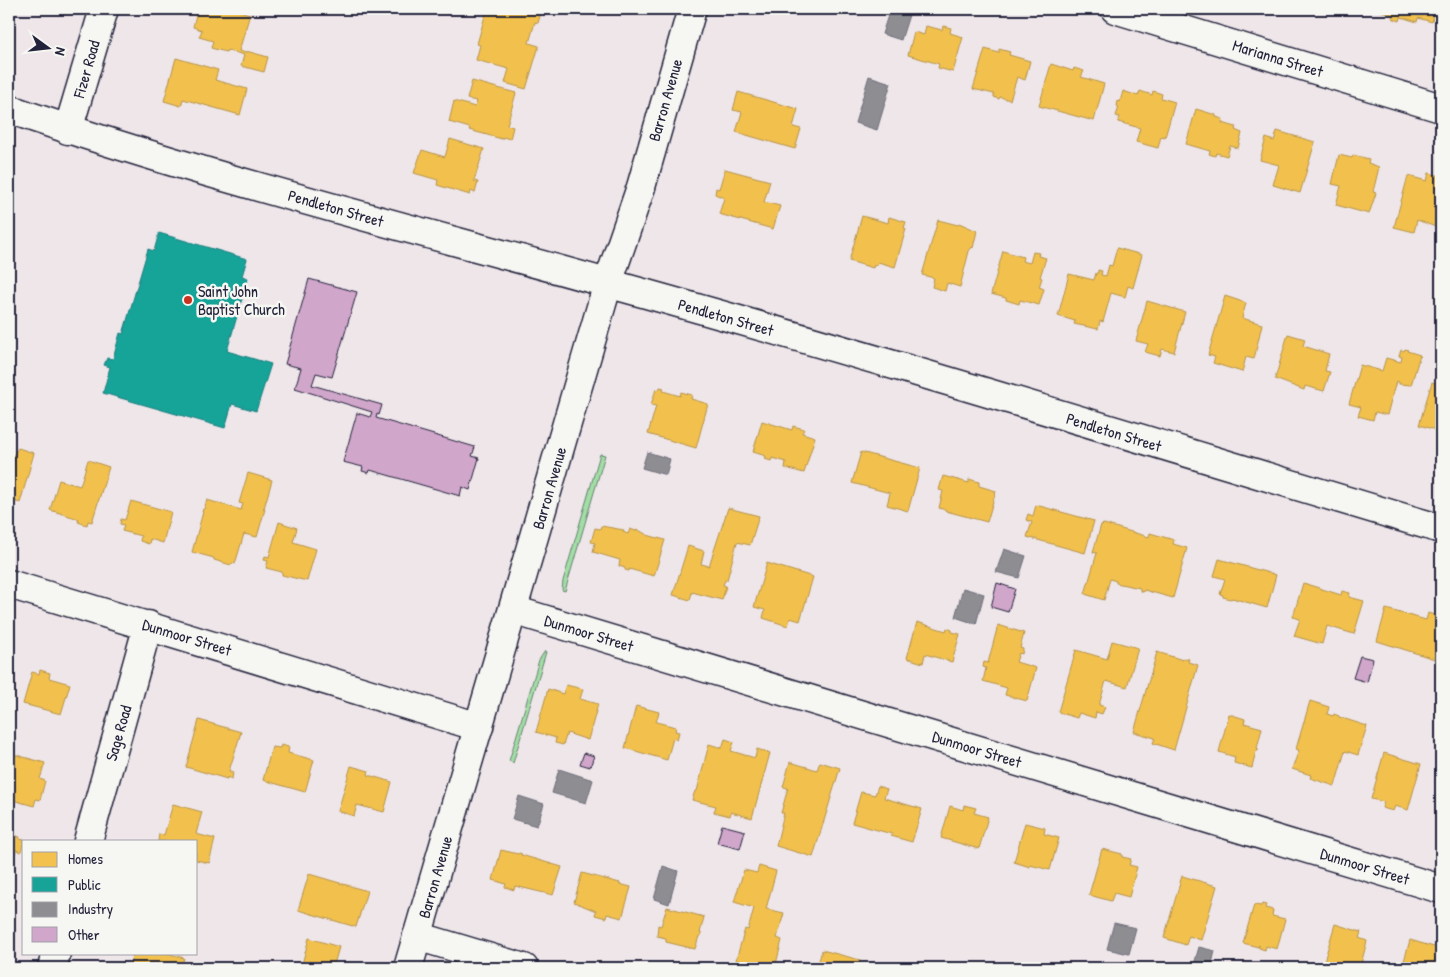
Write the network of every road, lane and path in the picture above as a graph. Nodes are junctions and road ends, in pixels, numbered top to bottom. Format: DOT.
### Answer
graph roads {
  1 [pos="104,9"];
  2 [pos="692,9"];
  3 [pos="1115,9"];
  4 [pos="1441,108"];
  5 [pos="9,109"];
  6 [pos="68,130"];
  7 [pos="608,283"];
  8 [pos="1441,529"];
  9 [pos="9,584"];
  10 [pos="513,610"];
  11 [pos="148,625"];
  12 [pos="479,727"];
  13 [pos="88,840"];
  14 [pos="1441,889"];
  15 [pos="418,936"];
  16 [pos="56,954"];
  17 [pos="52,968"];
  18 [pos="408,968"];
  19 [pos="524,968"];
  1 -- 6 [label="main road, Fizer Road"];
  2 -- 7 [label="main road, Barron Avenue"];
  3 -- 4 [label="main road, Marianna Street"];
  5 -- 6 [label="main road, Pendleton Street"];
  6 -- 7 [label="main road, Pendleton Street"];
  7 -- 8 [label="main road, Pendleton Street"];
  7 -- 10 [label="main road, Barron Avenue"];
  9 -- 11 [label="main road, Dunmoor Street"];
  10 -- 12 [label="main road, Barron Avenue"];
  10 -- 14 [label="main road, Dunmoor Street"];
  11 -- 12 [label="main road, Dunmoor Street"];
  11 -- 13 [label="main road, Sage Road"];
  12 -- 15 [label="main road, Barron Avenue"];
  15 -- 18 [label="main road, Barron Avenue"];
  15 -- 19 [label="main road"];
  16 -- 17 [label="main road"];
}
